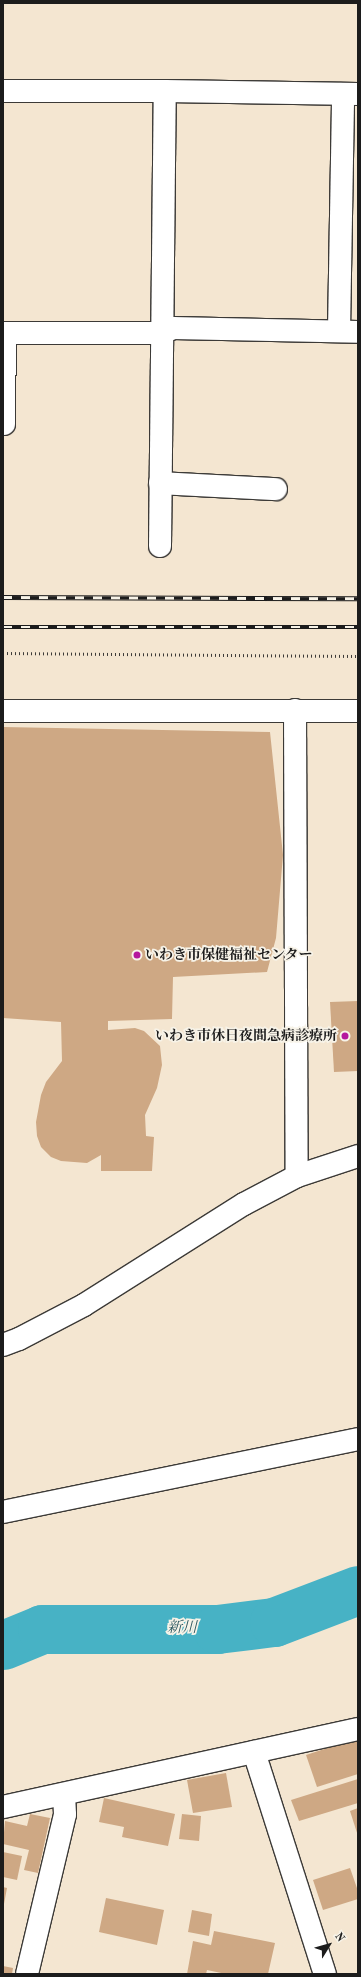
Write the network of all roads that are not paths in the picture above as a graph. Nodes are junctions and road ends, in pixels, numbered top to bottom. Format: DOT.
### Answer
graph roads {
  1 [pos="3,91"];
  2 [pos="165,91"];
  3 [pos="350,94"];
  4 [pos="348,331"];
  5 [pos="162,333"];
  6 [pos="4,424"];
  7 [pos="160,483"];
  8 [pos="276,489"];
  9 [pos="160,546"];
  10 [pos="295,710"];
  11 [pos="3,711"];
  12 [pos="358,711"];
  13 [pos="358,1156"];
  14 [pos="297,1176"];
  15 [pos="3,1345"];
  16 [pos="358,1439"];
  17 [pos="3,1512"];
  18 [pos="358,1729"];
  19 [pos="254,1752"];
  20 [pos="64,1794"];
  21 [pos="3,1807"];
  22 [pos="27,1974"];
  23 [pos="325,1974"];
  1 -- 2 [label="street"];
  2 -- 3 [label="street"];
  2 -- 5 [label="street"];
  3 -- 4 [label="street"];
  4 -- 5 [label="street"];
  5 -- 6 [label="street"];
  5 -- 7 [label="street"];
  7 -- 8 [label="street"];
  7 -- 9 [label="street"];
  10 -- 11 [label="street"];
  10 -- 12 [label="street"];
  10 -- 14 [label="street"];
  13 -- 14 [label="street"];
  14 -- 15 [label="street"];
  16 -- 17 [label="street"];
  18 -- 19 [label="street"];
  19 -- 20 [label="street"];
  19 -- 23 [label="street"];
  20 -- 21 [label="street"];
  20 -- 22 [label="street"];
}
